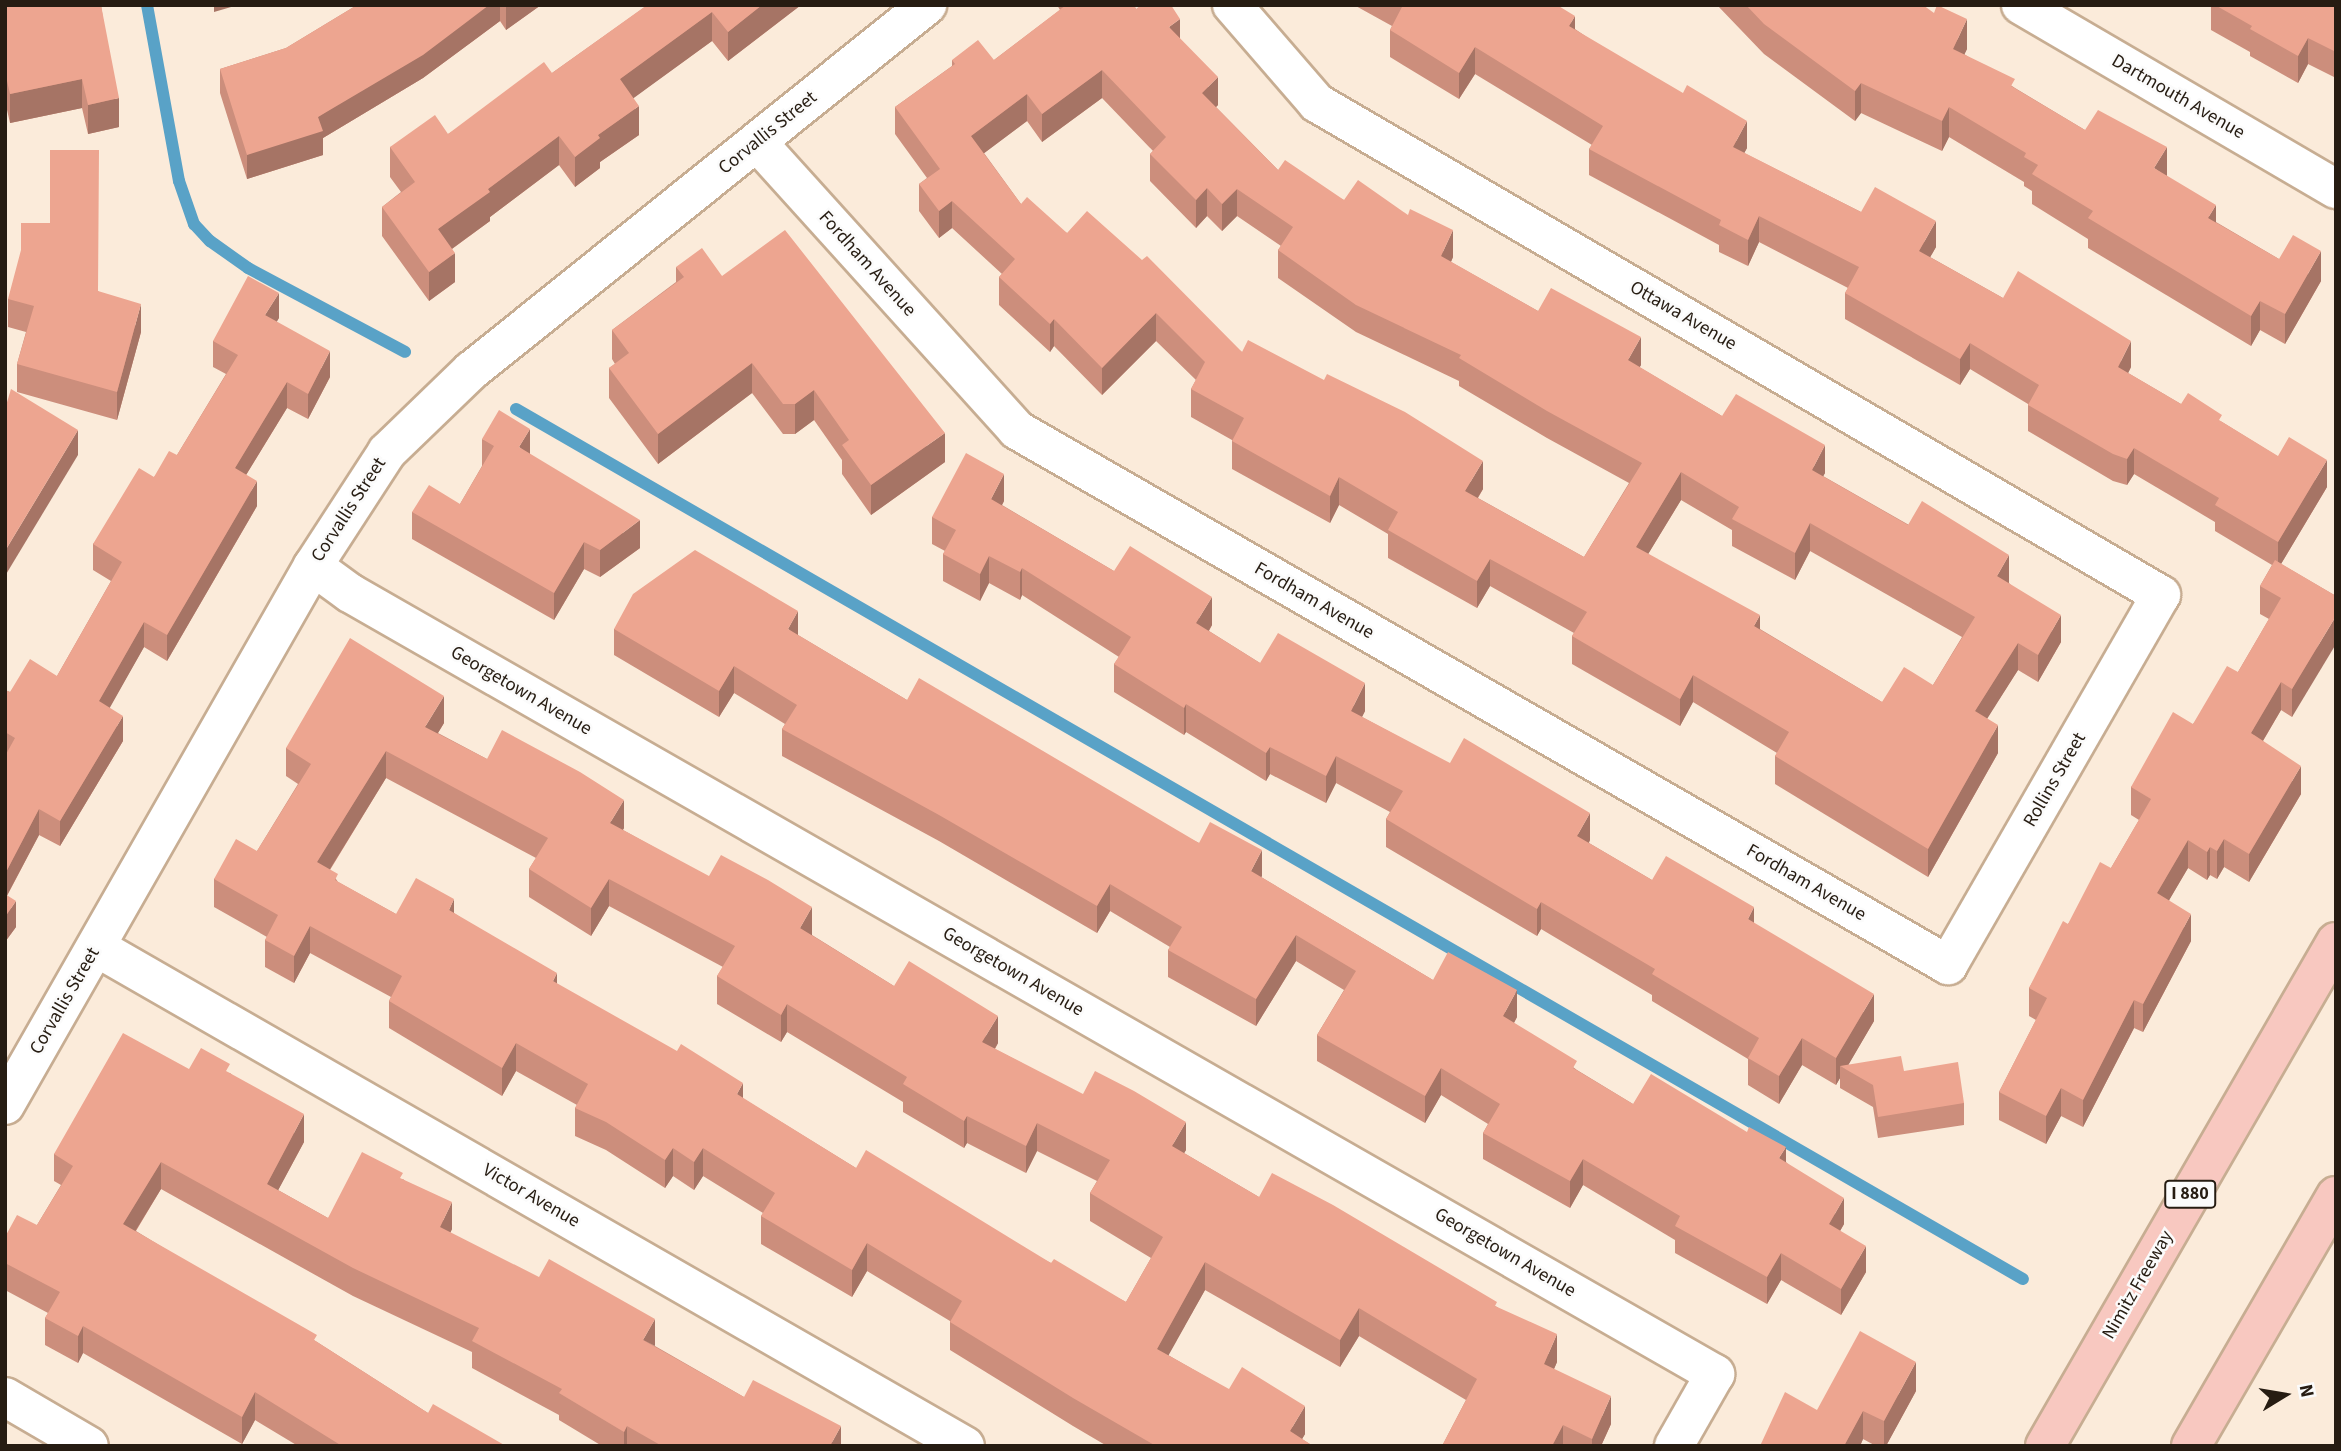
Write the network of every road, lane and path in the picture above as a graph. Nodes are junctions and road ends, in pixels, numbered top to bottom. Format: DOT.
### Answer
graph roads {
  1 [pos="927,5"];
  2 [pos="1232,5"];
  3 [pos="2021,5"];
  4 [pos="757,142"];
  5 [pos="2336,189"];
  6 [pos="313,566"];
  7 [pos="2161,595"];
  8 [pos="2336,942"];
  9 [pos="96,947"];
  10 [pos="1948,965"];
  11 [pos="5,1105"];
  12 [pos="2336,1196"];
  13 [pos="5,1397"];
  14 [pos="89,1446"];
  15 [pos="965,1446"];
  16 [pos="1674,1446"];
  17 [pos="2045,1446"];
  18 [pos="2191,1446"];
  1 -- 4 [label="street, Corvallis Street"];
  2 -- 7 [label="street, Ottawa Avenue"];
  3 -- 5 [label="street, Dartmouth Avenue"];
  4 -- 6 [label="street, Corvallis Street"];
  4 -- 10 [label="street, Fordham Avenue"];
  6 -- 9 [label="street, Corvallis Street"];
  6 -- 16 [label="street, Georgetown Avenue"];
  7 -- 10 [label="street, Rollins Street"];
  8 -- 17 [label="highway, Nimitz Freeway / I 880"];
  9 -- 11 [label="street, Corvallis Street"];
  9 -- 15 [label="street, Victor Avenue"];
  12 -- 18 [label="highway"];
  13 -- 14 [label="street"];
}
